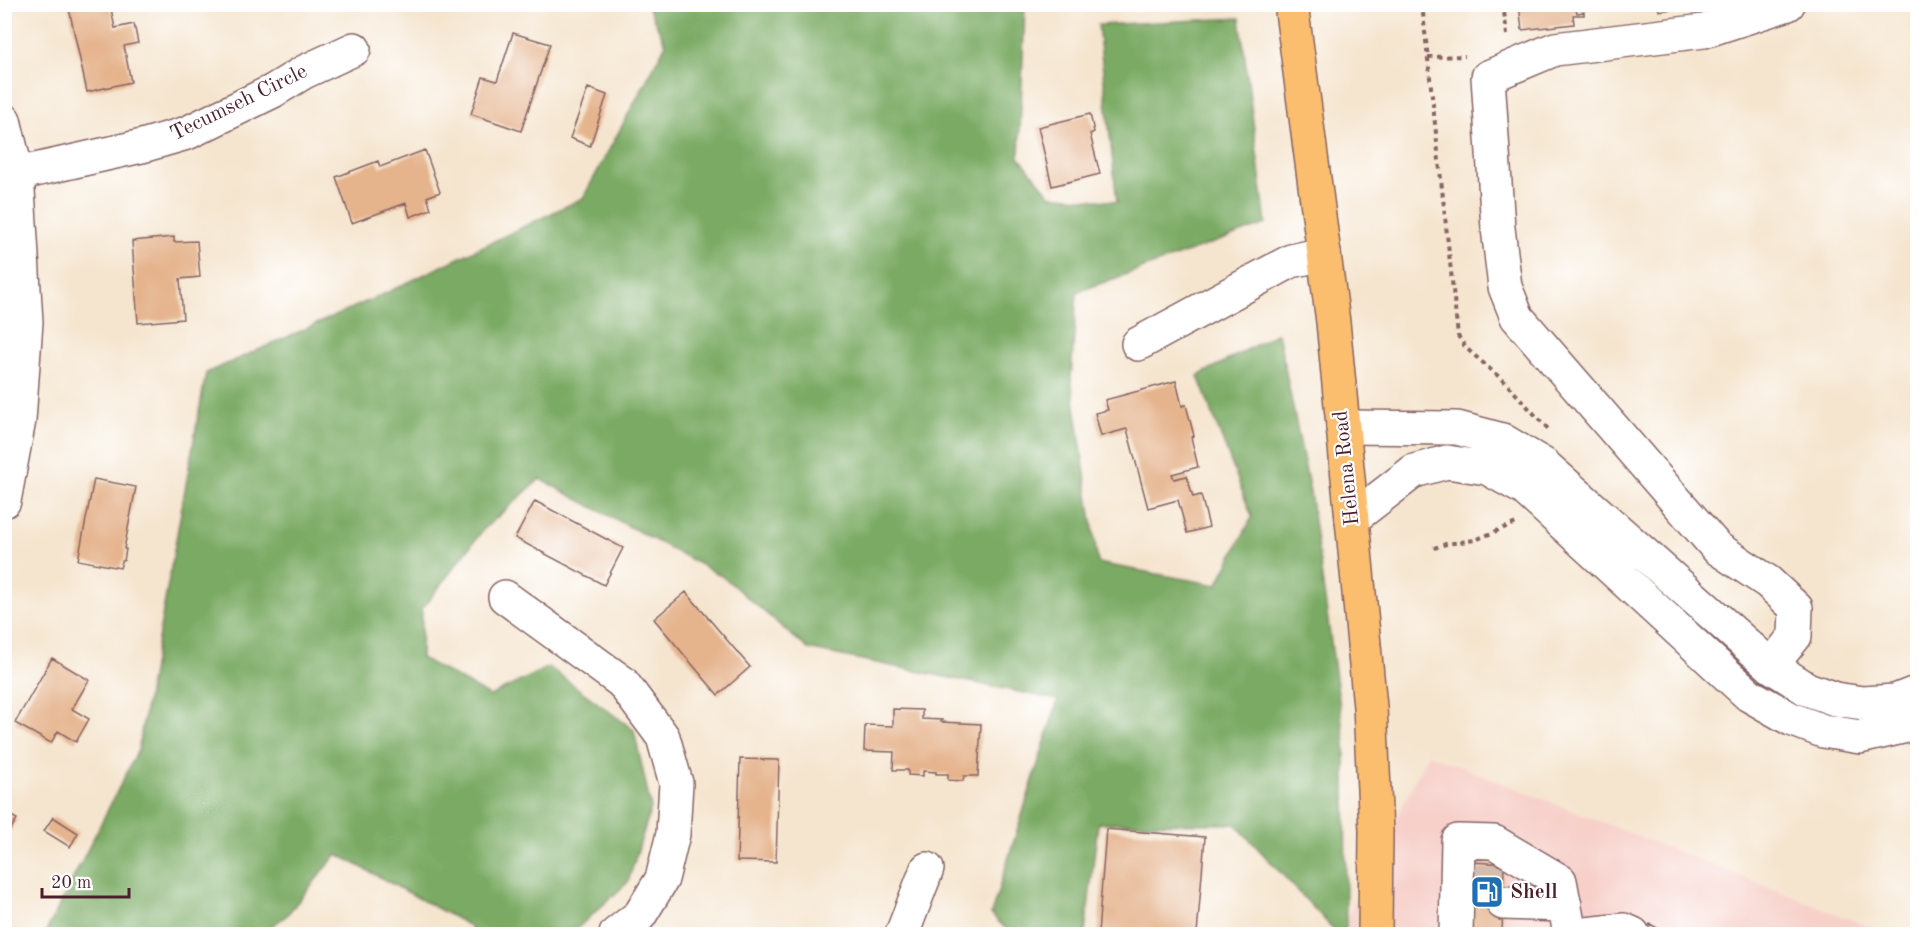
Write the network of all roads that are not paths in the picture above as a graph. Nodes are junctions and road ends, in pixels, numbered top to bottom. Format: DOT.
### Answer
graph roads {
  1 [pos="1291,4"];
  2 [pos="1788,4"];
  3 [pos="354,49"];
  4 [pos="4,120"];
  5 [pos="16,174"];
  6 [pos="1324,254"];
  7 [pos="1138,344"];
  8 [pos="1343,427"];
  9 [pos="4,501"];
  10 [pos="1352,519"];
  11 [pos="505,597"];
  12 [pos="1771,666"];
  13 [pos="1917,692"];
  14 [pos="1917,721"];
  15 [pos="927,869"];
  16 [pos="1477,892"];
  17 [pos="1565,907"];
  18 [pos="616,934"];
  19 [pos="902,934"];
  20 [pos="1375,934"];
  21 [pos="1456,934"];
  22 [pos="1586,934"];
  23 [pos="1633,934"];
  1 -- 6 [label="main road, Helena Road"];
  2 -- 12 [label="street"];
  3 -- 5 [label="street, Tecumseh Circle"];
  4 -- 5 [label="street"];
  5 -- 9 [label="street"];
  6 -- 7 [label="street"];
  6 -- 8 [label="main road, Helena Road"];
  8 -- 10 [label="main road, Helena Road"];
  8 -- 12 [label="street"];
  10 -- 14 [label="street"];
  10 -- 20 [label="main road, Helena Road"];
  11 -- 18 [label="street"];
  12 -- 13 [label="street"];
  15 -- 19 [label="street"];
  16 -- 17 [label="street"];
  16 -- 17 [label="street"];
  16 -- 21 [label="street"];
  22 -- 23 [label="street"];
}
